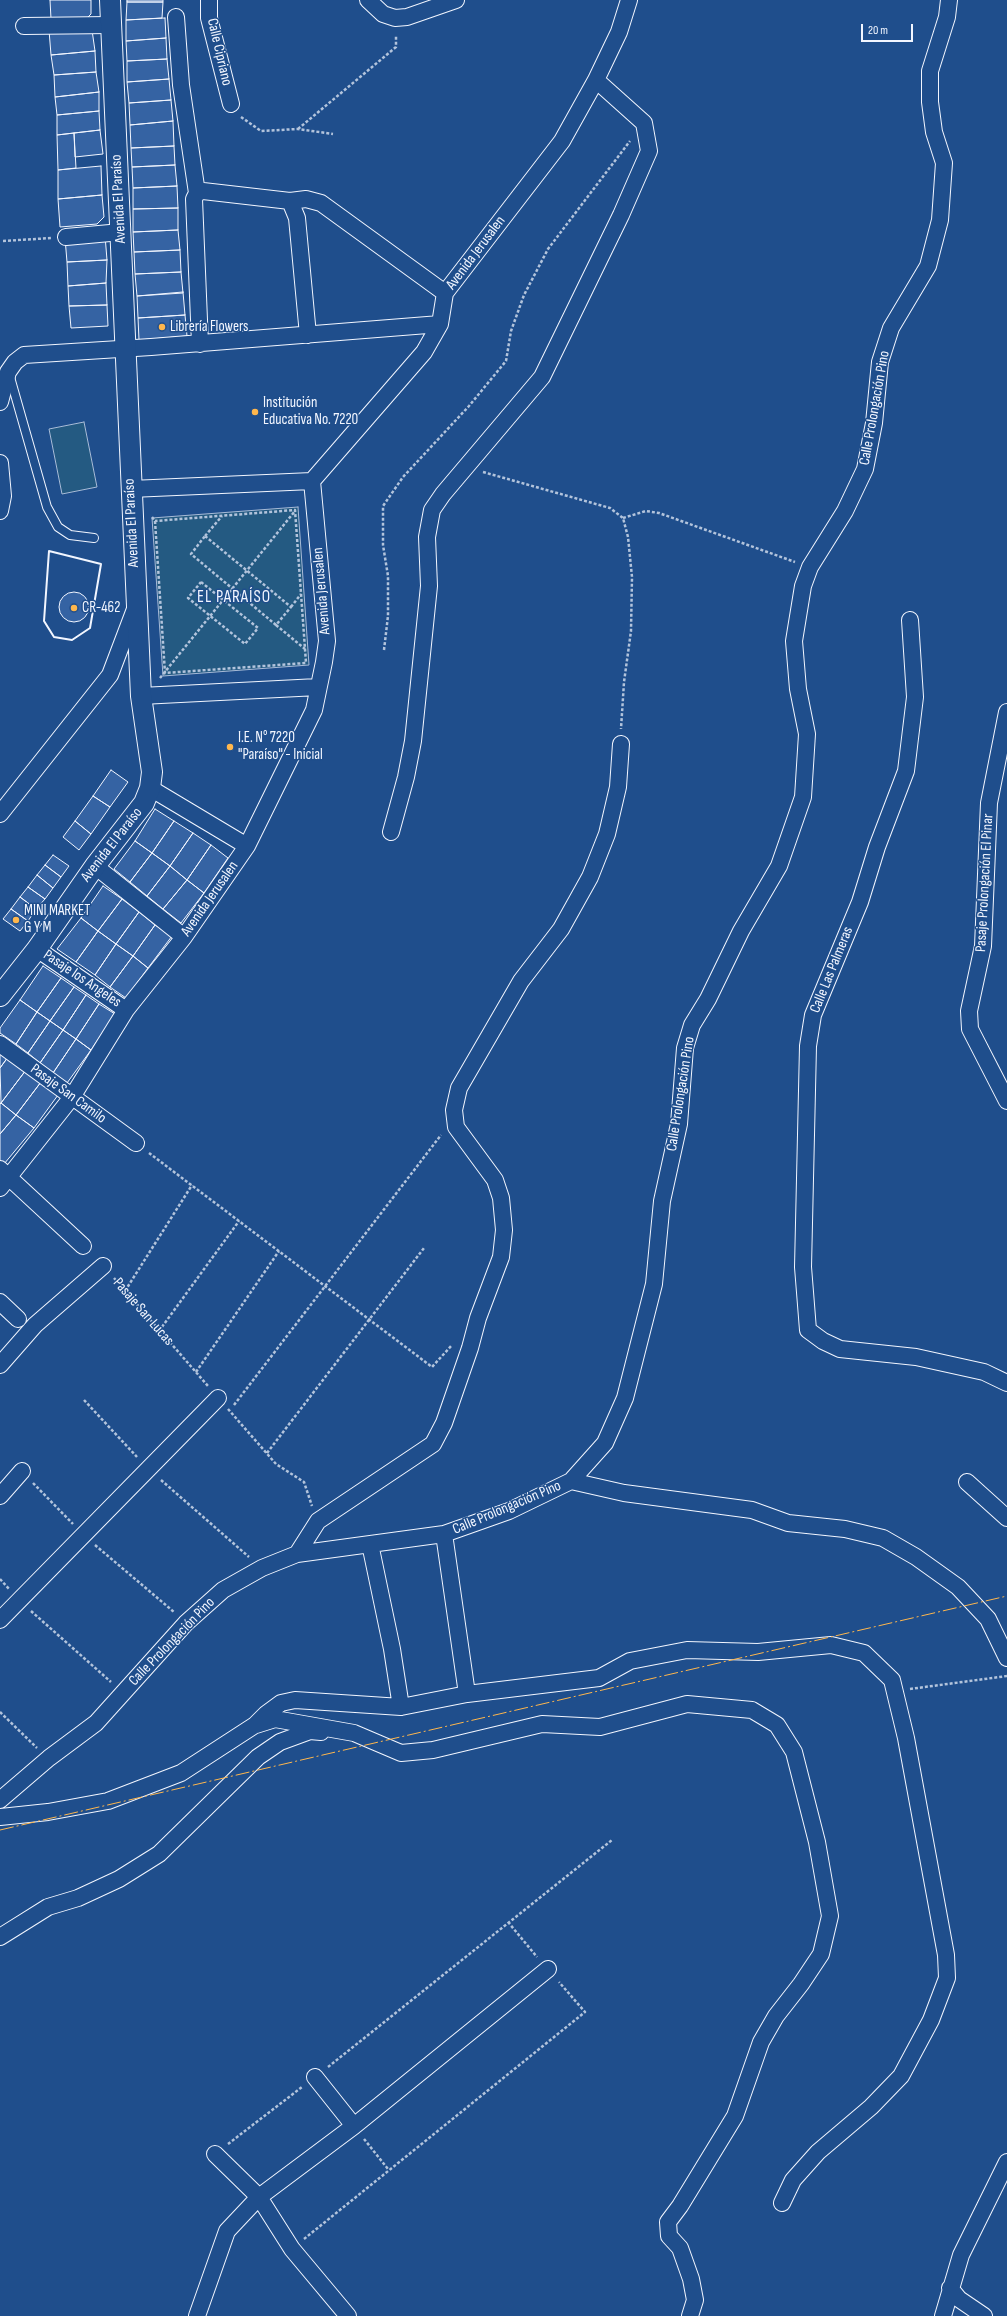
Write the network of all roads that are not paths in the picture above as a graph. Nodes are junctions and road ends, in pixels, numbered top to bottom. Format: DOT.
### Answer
graph roads {
  1 [pos="110,0"];
  2 [pos="209,0"];
  3 [pos="368,0"];
  4 [pos="456,0"];
  5 [pos="629,0"];
  6 [pos="949,0"];
  7 [pos="176,17"];
  8 [pos="110,25"];
  9 [pos="24,26"];
  10 [pos="596,80"];
  11 [pos="231,104"];
  12 [pos="197,192"];
  13 [pos="290,201"];
  14 [pos="121,232"];
  15 [pos="66,236"];
  16 [pos="446,293"];
  17 [pos="440,324"];
  18 [pos="308,335"];
  19 [pos="200,344"];
  20 [pos="126,349"];
  21 [pos="8,372"];
  22 [pos="0,402"];
  23 [pos="0,463"];
  24 [pos="312,481"];
  25 [pos="131,489"];
  26 [pos="0,511"];
  27 [pos="94,538"];
  28 [pos="137,605"];
  29 [pos="910,620"];
  30 [pos="318,686"];
  31 [pos="141,696"];
  32 [pos="1007,712"];
  33 [pos="621,744"];
  34 [pos="150,788"];
  35 [pos="0,814"];
  36 [pos="391,832"];
  37 [pos="247,846"];
  38 [pos="95,866"];
  39 [pos="184,937"];
  40 [pos="37,948"];
  41 [pos="0,996"];
  42 [pos="126,1010"];
  43 [pos="0,1044"];
  44 [pos="72,1096"];
  45 [pos="1007,1101"];
  46 [pos="136,1143"];
  47 [pos="3,1178"];
  48 [pos="83,1246"];
  49 [pos="103,1266"];
  50 [pos="0,1302"];
  51 [pos="18,1319"];
  52 [pos="0,1365"];
  53 [pos="1007,1383"];
  54 [pos="218,1398"];
  55 [pos="22,1471"];
  56 [pos="571,1481"];
  57 [pos="967,1482"];
  58 [pos="0,1496"];
  59 [pos="1007,1518"];
  60 [pos="444,1534"];
  61 [pos="370,1544"];
  62 [pos="297,1554"];
  63 [pos="0,1620"];
  64 [pos="1007,1658"];
  65 [pos="467,1694"];
  66 [pos="401,1707"];
  67 [pos="255,1725"];
  68 [pos="354,1733"];
  69 [pos="0,1800"];
  70 [pos="0,1817"];
  71 [pos="0,1937"];
  72 [pos="548,1969"];
  73 [pos="315,2077"];
  74 [pos="354,2126"];
  75 [pos="215,2154"];
  76 [pos="1007,2162"];
  77 [pos="259,2197"];
  78 [pos="782,2203"];
  79 [pos="950,2288"];
  80 [pos="197,2316"];
  81 [pos="348,2316"];
  82 [pos="690,2316"];
  83 [pos="943,2316"];
  84 [pos="984,2316"];
  1 -- 8 [label="street, Avenida El Paraíso"];
  2 -- 11 [label="street, Calle Cipriano"];
  3 -- 4 [label="street"];
  5 -- 10 [label="street, Avenida Jerusalen"];
  6 -- 56 [label="street, Calle Prolongación Pino"];
  7 -- 12 [label="street"];
  8 -- 9 [label="street"];
  8 -- 14 [label="street, Avenida El Paraíso"];
  10 -- 16 [label="street, Avenida Jerusalen"];
  10 -- 36 [label="street"];
  12 -- 13 [label="street"];
  12 -- 19 [label="street"];
  13 -- 16 [label="street"];
  13 -- 18 [label="street"];
  14 -- 15 [label="street"];
  14 -- 20 [label="street, Avenida El Paraíso"];
  16 -- 17 [label="street, Avenida Jerusalen"];
  17 -- 18 [label="street"];
  17 -- 24 [label="street, Avenida Jerusalen"];
  18 -- 19 [label="street"];
  19 -- 20 [label="street"];
  20 -- 21 [label="street"];
  20 -- 25 [label="street, Avenida El Paraíso"];
  21 -- 22 [label="street"];
  21 -- 27 [label="lane"];
  23 -- 26 [label="street"];
  24 -- 25 [label="street"];
  24 -- 30 [label="street, Avenida Jerusalen"];
  25 -- 28 [label="street, Avenida El Paraíso"];
  28 -- 31 [label="street, Avenida El Paraíso"];
  28 -- 35 [label="street"];
  29 -- 53 [label="street, Calle Las Palmeras"];
  30 -- 31 [label="street"];
  30 -- 37 [label="street, Avenida Jerusalen"];
  31 -- 34 [label="street, Avenida El Paraíso"];
  32 -- 45 [label="street, Pasaje Prolongación El Pinar"];
  33 -- 62 [label="street"];
  34 -- 37 [label="street"];
  34 -- 38 [label="street, Avenida El Paraíso"];
  37 -- 39 [label="street, Avenida Jerusalen"];
  38 -- 39 [label="street"];
  38 -- 40 [label="street, Avenida El Paraíso"];
  39 -- 42 [label="street, Avenida Jerusalen"];
  40 -- 41 [label="street, Avenida El Paraíso"];
  40 -- 42 [label="street, Pasaje los Angeles"];
  42 -- 44 [label="street, Avenida Jerusalen"];
  43 -- 44 [label="street, Pasaje San Camilo"];
  44 -- 46 [label="street, Pasaje San Camilo"];
  44 -- 47 [label="street, Avenida Jerusalen"];
  47 -- 48 [label="street"];
  49 -- 52 [label="street"];
  50 -- 51 [label="street"];
  54 -- 63 [label="street"];
  55 -- 58 [label="street"];
  56 -- 60 [label="street, Calle Prolongación Pino"];
  56 -- 64 [label="street"];
  57 -- 59 [label="street"];
  60 -- 61 [label="street, Calle Prolongación Pino"];
  60 -- 65 [label="street"];
  61 -- 62 [label="street, Calle Prolongación Pino"];
  61 -- 66 [label="street"];
  62 -- 69 [label="street, Calle Prolongación Pino"];
  65 -- 66 [label="street"];
  65 -- 78 [label="street"];
  66 -- 67 [label="street"];
  67 -- 68 [label="street"];
  67 -- 70 [label="street"];
  68 -- 71 [label="street"];
  68 -- 82 [label="street"];
  72 -- 74 [label="street"];
  73 -- 74 [label="street"];
  74 -- 77 [label="street"];
  75 -- 77 [label="street"];
  76 -- 79 [label="street"];
  77 -- 80 [label="street"];
  77 -- 81 [label="street"];
  79 -- 83 [label="street"];
  79 -- 84 [label="street"];
}
